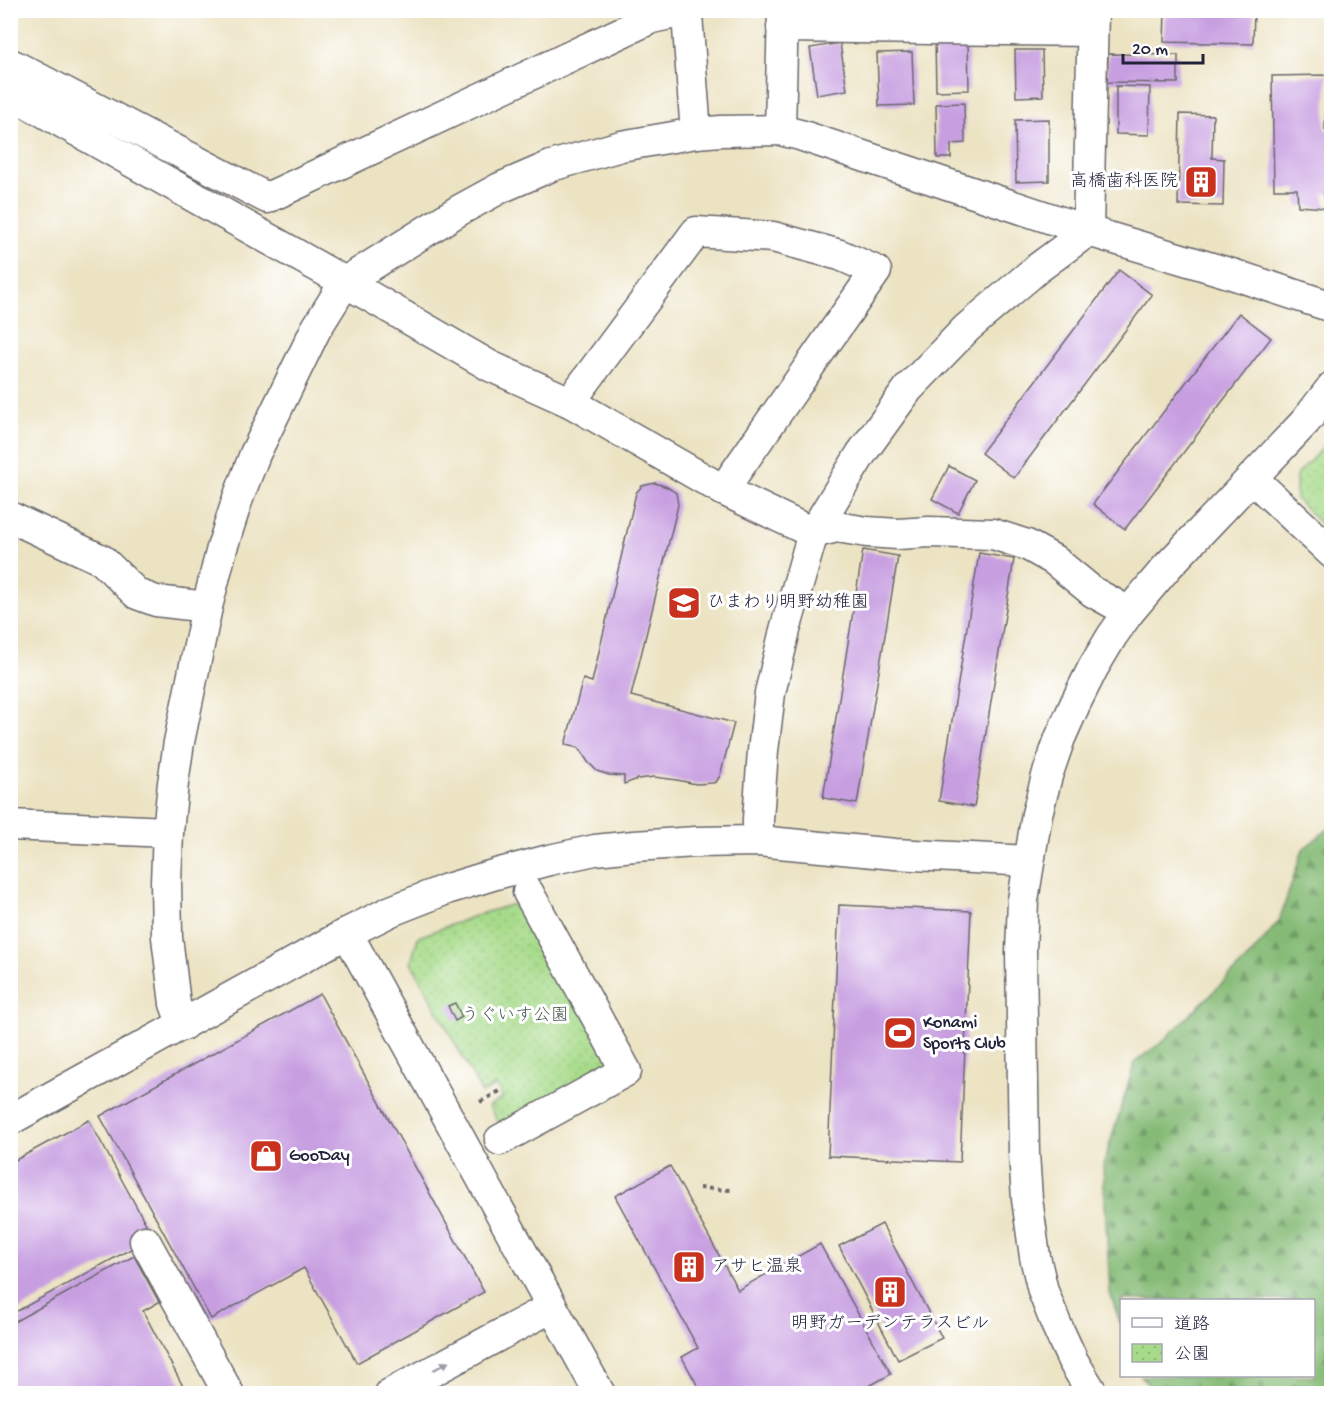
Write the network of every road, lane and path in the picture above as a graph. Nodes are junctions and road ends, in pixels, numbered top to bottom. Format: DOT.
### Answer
graph roads {
  1 [pos="783,19"];
  2 [pos="1093,21"];
  3 [pos="10,65"];
  4 [pos="10,93"];
  5 [pos="780,130"];
  6 [pos="696,133"];
  7 [pos="1088,231"];
  8 [pos="345,282"];
  9 [pos="1332,307"];
  10 [pos="1332,387"];
  11 [pos="570,402"];
  12 [pos="1252,478"];
  13 [pos="723,490"];
  14 [pos="10,517"];
  15 [pos="813,533"];
  16 [pos="1332,553"];
  17 [pos="207,607"];
  18 [pos="1129,612"];
  19 [pos="10,825"];
  20 [pos="168,832"];
  21 [pos="758,841"];
  22 [pos="1029,861"];
  23 [pos="528,892"];
  24 [pos="348,933"];
  25 [pos="183,1025"];
  26 [pos="500,1090"];
  27 [pos="480,1102"];
  28 [pos="10,1120"];
  29 [pos="500,1140"];
  30 [pos="699,1188"];
  31 [pos="730,1190"];
  32 [pos="145,1241"];
  33 [pos="552,1307"];
  34 [pos="229,1394"];
  35 [pos="390,1394"];
  36 [pos="600,1394"];
  37 [pos="1093,1394"];
  1 -- 2 [label="street"];
  1 -- 5 [label="street"];
  2 -- 7 [label="street"];
  3 -- 6 [label="street"];
  4 -- 8 [label="street"];
  5 -- 6 [label="street"];
  5 -- 7 [label="street"];
  6 -- 8 [label="street"];
  7 -- 9 [label="street"];
  7 -- 15 [label="street"];
  8 -- 11 [label="street"];
  8 -- 17 [label="street"];
  10 -- 12 [label="street"];
  11 -- 13 [label="street"];
  11 -- 13 [label="street"];
  12 -- 16 [label="street"];
  12 -- 18 [label="street"];
  13 -- 15 [label="street"];
  14 -- 17 [label="street"];
  15 -- 18 [label="street"];
  15 -- 21 [label="street"];
  17 -- 20 [label="street"];
  18 -- 22 [label="street"];
  19 -- 20 [label="street"];
  20 -- 25 [label="street"];
  21 -- 22 [label="street"];
  21 -- 24 [label="street"];
  22 -- 37 [label="street"];
  23 -- 29 [label="street"];
  24 -- 25 [label="street"];
  24 -- 33 [label="street"];
  25 -- 28 [label="street"];
  26 -- 27 [label="path"];
  30 -- 31 [label="path"];
  32 -- 34 [label="street"];
  35 -- 33 [label="street, one-way"];
  33 -- 36 [label="street"];
}
